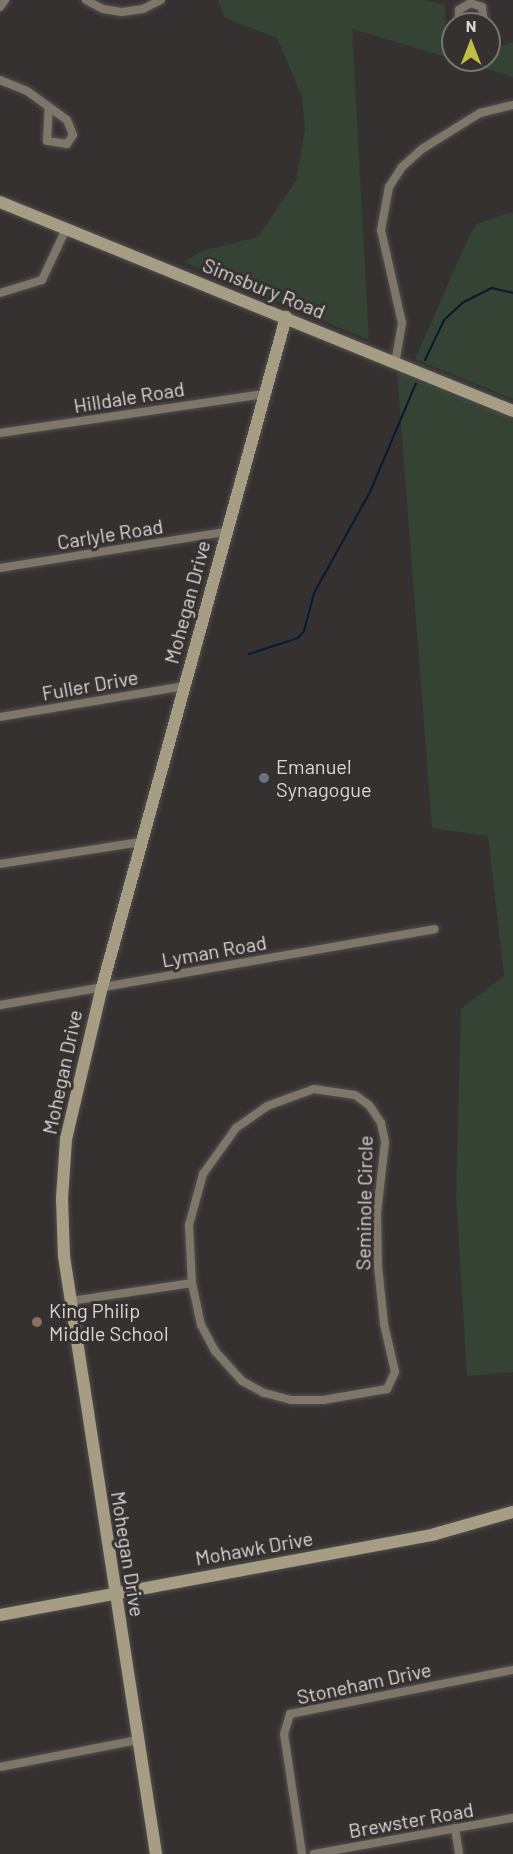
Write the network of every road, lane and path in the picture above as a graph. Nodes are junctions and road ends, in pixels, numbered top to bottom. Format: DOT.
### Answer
graph roads {
  1 [pos="5,0"];
  2 [pos="86,0"];
  3 [pos="161,0"];
  4 [pos="463,2"];
  5 [pos="0,7"];
  6 [pos="482,12"];
  7 [pos="0,80"];
  8 [pos="513,105"];
  9 [pos="49,108"];
  10 [pos="0,202"];
  11 [pos="66,229"];
  12 [pos="0,293"];
  13 [pos="286,317"];
  14 [pos="395,364"];
  15 [pos="264,394"];
  16 [pos="513,411"];
  17 [pos="0,433"];
  18 [pos="226,532"];
  19 [pos="0,568"];
  20 [pos="185,686"];
  21 [pos="0,717"];
  22 [pos="141,842"];
  23 [pos="0,864"];
  24 [pos="434,929"];
  25 [pos="102,987"];
  26 [pos="0,1005"];
  27 [pos="192,1283"];
  28 [pos="70,1301"];
  29 [pos="513,1512"];
  30 [pos="114,1593"];
  31 [pos="0,1615"];
  32 [pos="513,1670"];
  33 [pos="137,1740"];
  34 [pos="0,1767"];
  35 [pos="513,1818"];
  36 [pos="455,1828"];
  37 [pos="325,1853"];
  38 [pos="156,1854"];
  39 [pos="302,1854"];
  40 [pos="314,1854"];
  41 [pos="459,1854"];
  1 -- 5 [label="street"];
  2 -- 3 [label="street"];
  4 -- 6 [label="street"];
  7 -- 9 [label="street"];
  8 -- 14 [label="street"];
  9 -- 9 [label="street"];
  10 -- 11 [label="street, Simsbury Road"];
  11 -- 12 [label="street"];
  11 -- 13 [label="street, Simsbury Road"];
  13 -- 14 [label="street, Simsbury Road"];
  13 -- 15 [label="street, Mohegan Drive"];
  14 -- 16 [label="street, Simsbury Road"];
  15 -- 17 [label="street, Hilldale Road"];
  15 -- 18 [label="street, Mohegan Drive"];
  18 -- 19 [label="street, Carlyle Road"];
  18 -- 20 [label="street, Mohegan Drive"];
  20 -- 21 [label="street, Fuller Drive"];
  20 -- 22 [label="street, Mohegan Drive"];
  22 -- 23 [label="street"];
  22 -- 25 [label="street, Mohegan Drive"];
  24 -- 25 [label="street, Lyman Road"];
  25 -- 26 [label="street, Lyman Road"];
  25 -- 28 [label="street, Mohegan Drive"];
  27 -- 27 [label="street, Seminole Circle"];
  27 -- 28 [label="street"];
  28 -- 30 [label="street, Mohegan Drive"];
  29 -- 30 [label="street, Mohawk Drive"];
  30 -- 31 [label="street, Mohawk Drive"];
  30 -- 33 [label="street, Mohegan Drive"];
  32 -- 39 [label="street, Stoneham Drive"];
  33 -- 34 [label="street"];
  33 -- 38 [label="street, Mohegan Drive"];
  35 -- 36 [label="street, Brewster Road"];
  36 -- 37 [label="street, Brewster Road"];
  36 -- 41 [label="street"];
  37 -- 40 [label="street, Brewster Road"];
}
